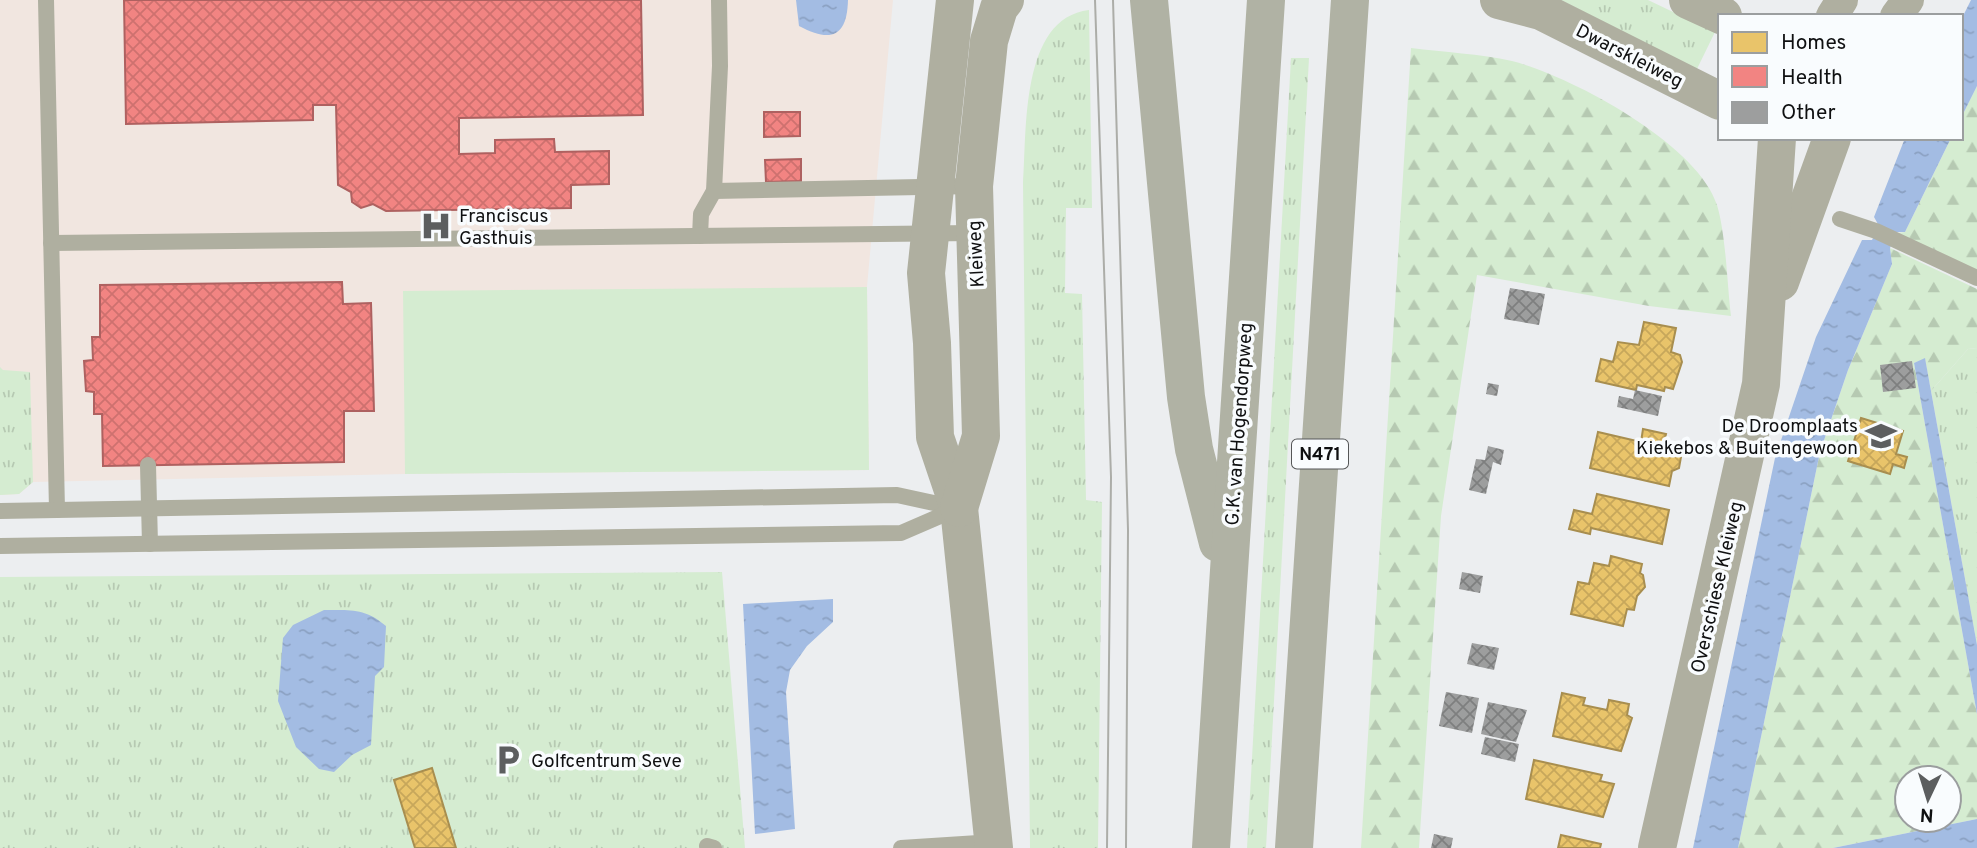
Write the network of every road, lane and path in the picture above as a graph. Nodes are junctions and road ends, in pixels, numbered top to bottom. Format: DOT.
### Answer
graph roads {
  1 [pos="46,0"];
  2 [pos="719,0"];
  3 [pos="955,0"];
  4 [pos="1005,0"];
  5 [pos="1149,0"];
  6 [pos="1266,0"];
  7 [pos="1350,0"];
  8 [pos="1499,0"];
  9 [pos="1688,0"];
  10 [pos="1719,14"];
  11 [pos="1718,100"];
  12 [pos="1777,140"];
  13 [pos="1831,140"];
  14 [pos="934,185"];
  15 [pos="974,186"];
  16 [pos="714,191"];
  17 [pos="1840,219"];
  18 [pos="929,233"];
  19 [pos="974,233"];
  20 [pos="700,236"];
  21 [pos="51,243"];
  22 [pos="1977,278"];
  23 [pos="1765,324"];
  24 [pos="149,465"];
  25 [pos="150,508"];
  26 [pos="959,509"];
  27 [pos="57,510"];
  28 [pos="0,511"];
  29 [pos="150,544"];
  30 [pos="0,547"];
  31 [pos="1227,575"];
  32 [pos="994,845"];
  33 [pos="901,848"];
  34 [pos="1211,848"];
  35 [pos="1294,848"];
  36 [pos="1657,848"];
  1 -- 21 [label="lane"];
  2 -- 16 [label="lane"];
  3 -- 14 [label="street, Kleiweg"];
  4 -- 15 [label="street, Kleiweg"];
  5 -- 31 [label="main road"];
  6 -- 31 [label="main road, G.K. van Hogendorpweg"];
  7 -- 35 [label="main road, N471"];
  8 -- 11 [label="street, Dwarskleiweg"];
  9 -- 10 [label="street"];
  12 -- 23 [label="street, Overschiese Kleiweg"];
  13 -- 23 [label="street, Overschiese Kleiweg"];
  14 -- 15 [label="lane"];
  14 -- 16 [label="lane"];
  14 -- 18 [label="street, Kleiweg"];
  15 -- 19 [label="street, Kleiweg"];
  16 -- 20 [label="lane"];
  17 -- 22 [label="lane"];
  18 -- 19 [label="lane"];
  18 -- 20 [label="lane"];
  18 -- 26 [label="street, Kleiweg"];
  19 -- 26 [label="street, Kleiweg"];
  20 -- 21 [label="lane"];
  21 -- 27 [label="lane"];
  23 -- 36 [label="street, Overschiese Kleiweg"];
  24 -- 25 [label="lane"];
  25 -- 26 [label="lane"];
  25 -- 27 [label="lane"];
  25 -- 29 [label="lane"];
  26 -- 29 [label="lane"];
  26 -- 32 [label="street, Kleiweg"];
  27 -- 28 [label="lane"];
  29 -- 30 [label="lane"];
  31 -- 34 [label="main road, G.K. van Hogendorpweg"];
  32 -- 33 [label="lane"];
}
